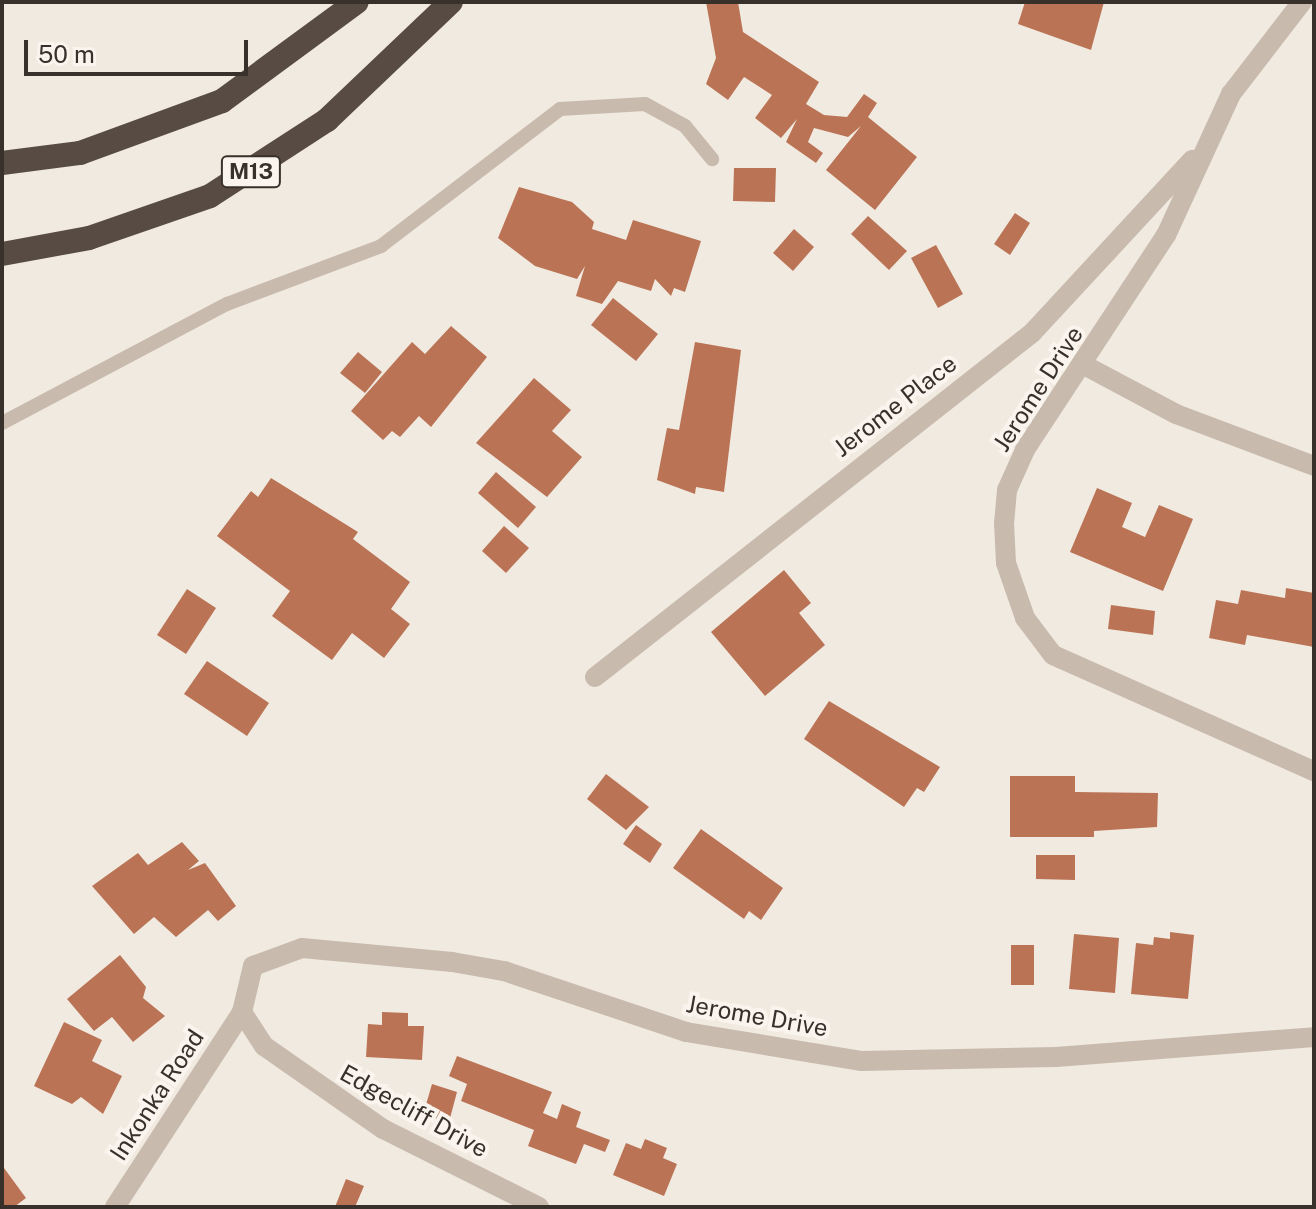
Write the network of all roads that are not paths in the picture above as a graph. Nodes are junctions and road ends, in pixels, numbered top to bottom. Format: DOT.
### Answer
graph roads {
  1 [pos="357,2"];
  2 [pos="451,2"];
  3 [pos="1302,2"];
  4 [pos="1203,148"];
  5 [pos="712,159"];
  6 [pos="2,163"];
  7 [pos="2,254"];
  8 [pos="1084,365"];
  9 [pos="2,423"];
  10 [pos="1314,466"];
  11 [pos="595,677"];
  12 [pos="1314,771"];
  13 [pos="242,1012"];
  14 [pos="1314,1037"];
  15 [pos="115,1207"];
  16 [pos="539,1207"];
  1 -- 6 [label="highway"];
  2 -- 7 [label="highway, M13"];
  3 -- 4 [label="street, Jerome Drive"];
  4 -- 8 [label="street, Jerome Drive"];
  4 -- 11 [label="street, Jerome Place"];
  5 -- 9 [label="lane"];
  8 -- 10 [label="street"];
  8 -- 12 [label="street, Jerome Drive"];
  13 -- 14 [label="street, Jerome Drive"];
  13 -- 15 [label="street, Inkonka Road"];
  13 -- 16 [label="street, Edgecliff Drive"];
}
